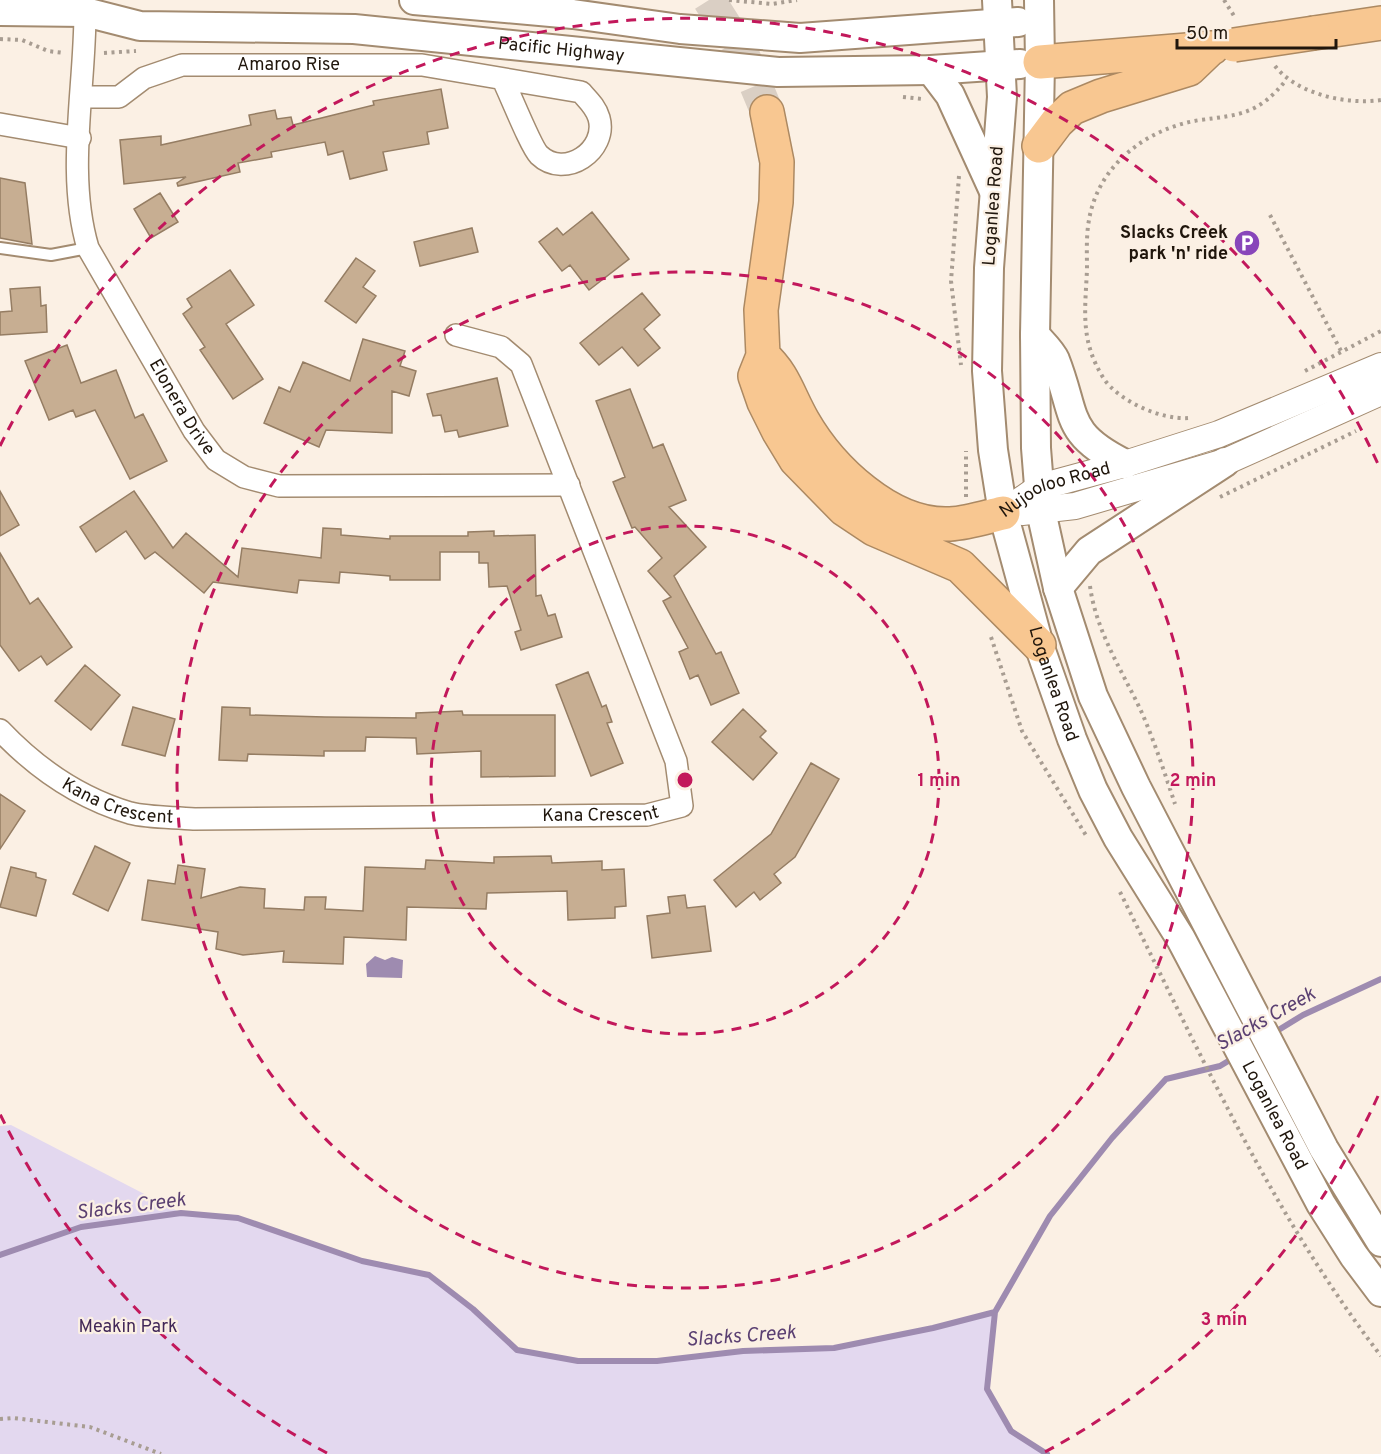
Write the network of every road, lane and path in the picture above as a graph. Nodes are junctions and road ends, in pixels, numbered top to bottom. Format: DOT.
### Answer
graph roads {
  1 [pos="120,0"];
  2 [pos="414,0"];
  3 [pos="729,0"];
  4 [pos="797,0"];
  5 [pos="1224,0"];
  6 [pos="0,10"];
  7 [pos="1039,11"];
  8 [pos="85,12"];
  9 [pos="998,12"];
  10 [pos="1381,23"];
  11 [pos="1227,38"];
  12 [pos="1040,62"];
  13 [pos="1272,63"];
  14 [pos="1000,66"];
  15 [pos="931,70"];
  16 [pos="503,80"];
  17 [pos="1286,80"];
  18 [pos="81,97"];
  19 [pos="897,97"];
  20 [pos="1381,100"];
  21 [pos="928,102"];
  22 [pos="767,112"];
  23 [pos="0,124"];
  24 [pos="80,138"];
  25 [pos="1039,146"];
  26 [pos="957,165"];
  27 [pos="994,191"];
  28 [pos="1270,215"];
  29 [pos="0,248"];
  30 [pos="88,248"];
  31 [pos="1381,331"];
  32 [pos="456,335"];
  33 [pos="1035,335"];
  34 [pos="1341,351"];
  35 [pos="763,356"];
  36 [pos="1381,366"];
  37 [pos="1302,372"];
  38 [pos="962,374"];
  39 [pos="1381,392"];
  40 [pos="1194,417"];
  41 [pos="1360,429"];
  42 [pos="967,446"];
  43 [pos="1225,462"];
  44 [pos="1125,464"];
  45 [pos="568,485"];
  46 [pos="1219,498"];
  47 [pos="1040,499"];
  48 [pos="1004,513"];
  49 [pos="969,521"];
  50 [pos="1090,584"];
  51 [pos="1058,588"];
  52 [pos="1039,645"];
  53 [pos="0,730"];
  54 [pos="1175,806"];
  55 [pos="1201,1056"];
  56 [pos="1381,1242"];
  57 [pos="1381,1292"];
  58 [pos="1381,1356"];
  59 [pos="0,1419"];
  60 [pos="160,1454"];
  1 -- 8 [label="main road, Pacific Highway"];
  2 -- 9 [label="main road, Pacific Highway"];
  3 -- 4 [label="path"];
  5 -- 11 [label="path"];
  6 -- 8 [label="main road, Pacific Highway"];
  7 -- 9 [label="main road, Pacific Highway"];
  7 -- 12 [label="main road, Loganlea Road"];
  8 -- 15 [label="main road, Pacific Highway"];
  8 -- 18 [label="street, Elonera Drive"];
  9 -- 14 [label="main road, Loganlea Road"];
  10 -- 11 [label="highway, bridge"];
  11 -- 12 [label="highway"];
  11 -- 25 [label="highway"];
  12 -- 14 [label="main road, Pacific Highway"];
  12 -- 25 [label="main road, Loganlea Road"];
  13 -- 17 [label="path"];
  14 -- 15 [label="main road, Pacific Highway"];
  14 -- 27 [label="main road, Loganlea Road"];
  15 -- 27 [label="main road"];
  16 -- 16 [label="street, Amaroo Rise"];
  16 -- 18 [label="street, Amaroo Rise"];
  17 -- 20 [label="path"];
  17 -- 40 [label="path"];
  18 -- 24 [label="street, Elonera Drive"];
  19 -- 21 [label="path"];
  22 -- 35 [label="highway"];
  23 -- 24 [label="street"];
  24 -- 30 [label="street, Elonera Drive"];
  25 -- 33 [label="main road, Loganlea Road"];
  26 -- 38 [label="path"];
  27 -- 48 [label="main road, Loganlea Road"];
  28 -- 34 [label="path"];
  29 -- 30 [label="lane"];
  30 -- 45 [label="street, Elonera Drive"];
  31 -- 34 [label="path"];
  32 -- 45 [label="street, Kana Crescent"];
  33 -- 44 [label="main road"];
  33 -- 47 [label="main road, Loganlea Road"];
  34 -- 37 [label="path"];
  35 -- 49 [label="highway"];
  35 -- 52 [label="highway"];
  36 -- 44 [label="street, Nujooloo Road"];
  39 -- 43 [label="street, Nujooloo Road"];
  41 -- 46 [label="path"];
  42 -- 49 [label="path"];
  43 -- 47 [label="street, Nujooloo Road"];
  43 -- 51 [label="main road"];
  44 -- 47 [label="street, Nujooloo Road"];
  45 -- 53 [label="street, Kana Crescent"];
  47 -- 48 [label="street, Nujooloo Road"];
  47 -- 51 [label="main road, Loganlea Road"];
  48 -- 49 [label="highway"];
  48 -- 52 [label="main road, Loganlea Road"];
  50 -- 54 [label="path"];
  51 -- 56 [label="main road, Loganlea Road"];
  52 -- 57 [label="main road, Loganlea Road"];
  55 -- 58 [label="path"];
  59 -- 60 [label="path"];
}
